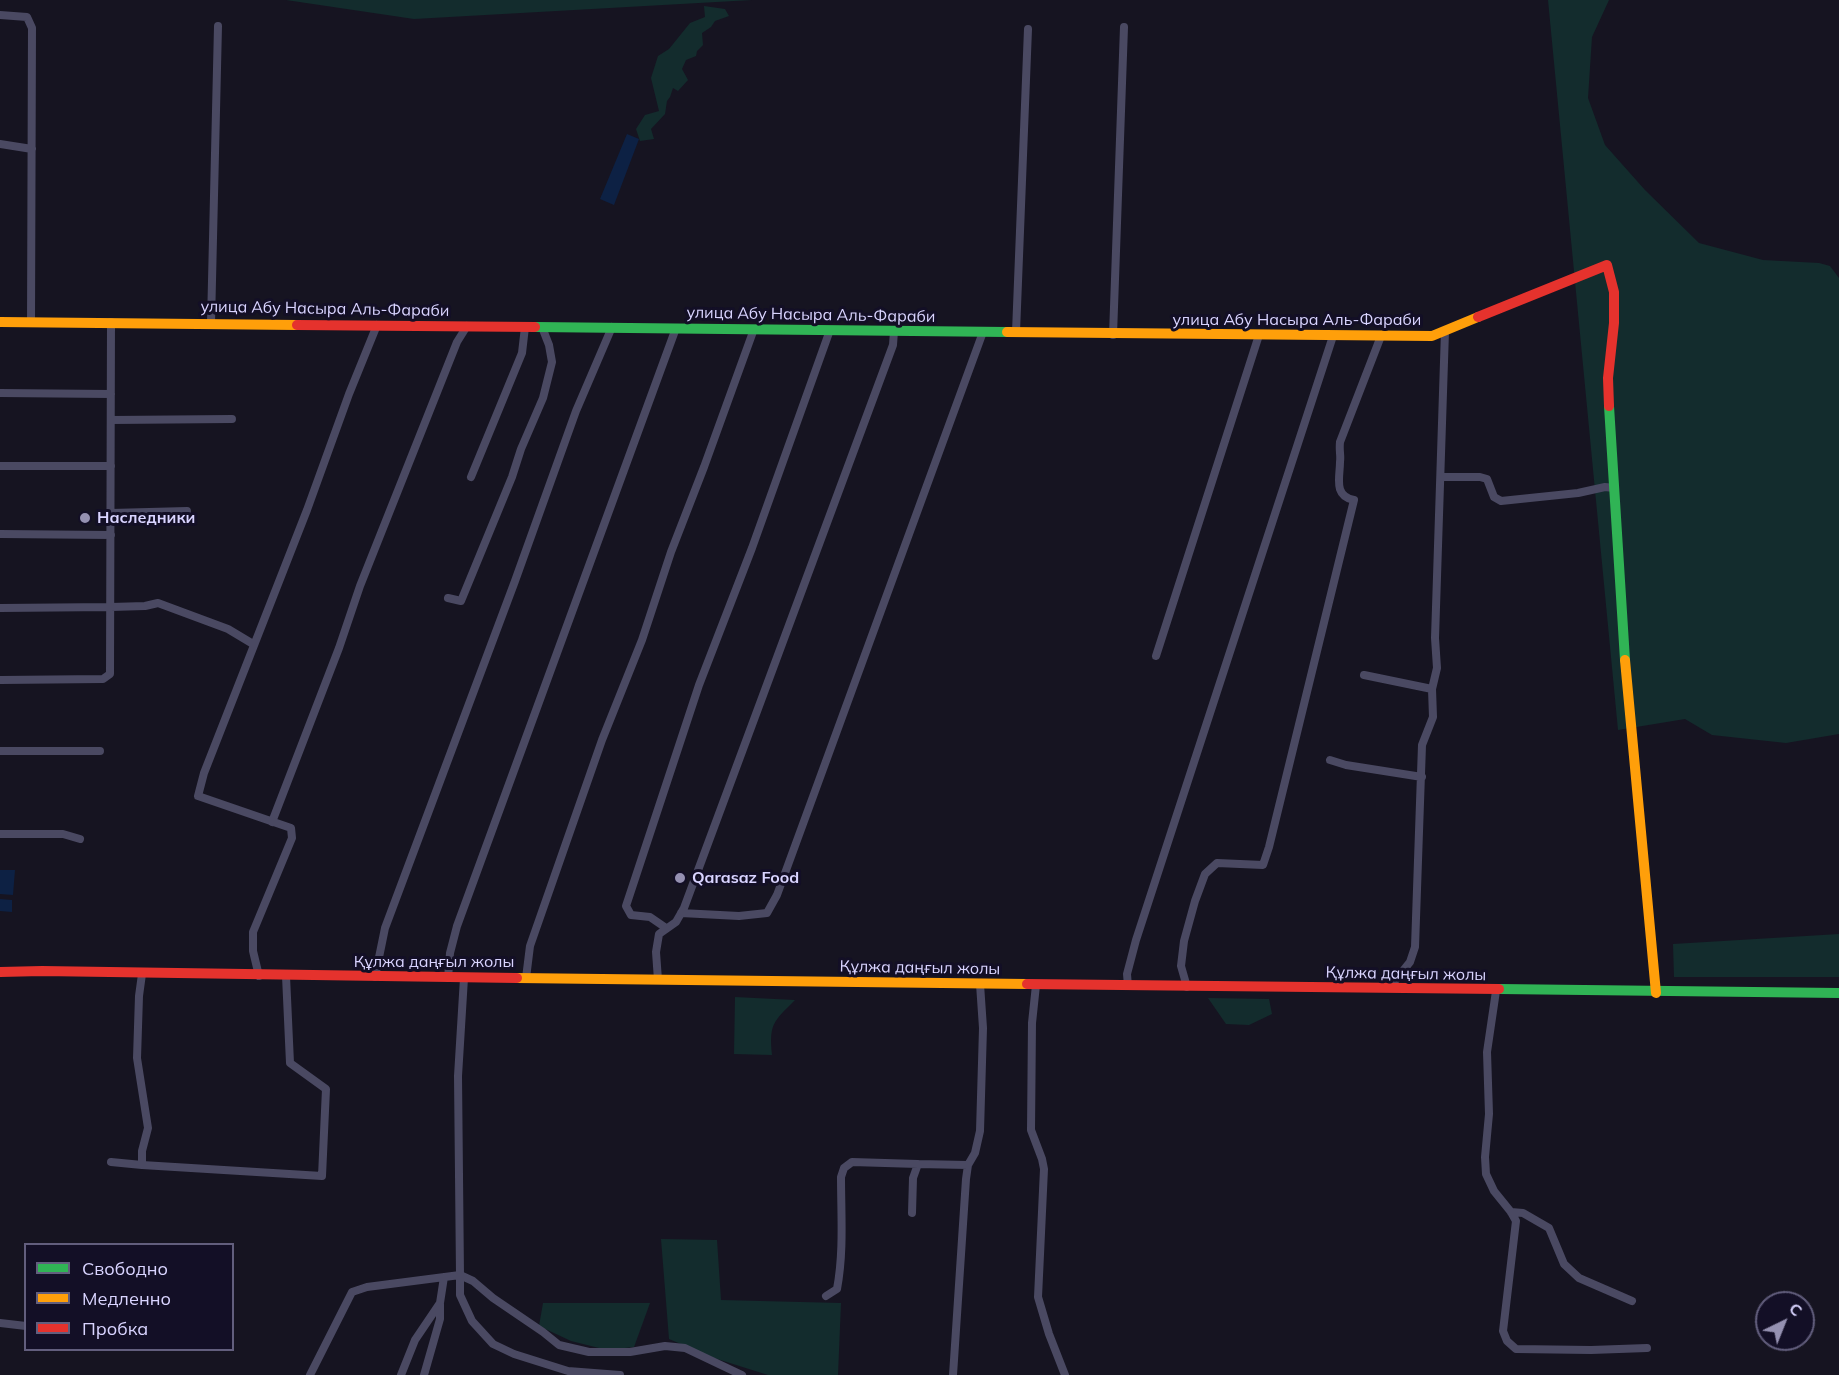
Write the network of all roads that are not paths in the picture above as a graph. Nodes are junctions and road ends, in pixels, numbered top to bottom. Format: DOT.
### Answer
graph roads {
  1 [pos="0,15"];
  2 [pos="218,26"];
  3 [pos="1124,27"];
  4 [pos="1028,29"];
  5 [pos="0,144"];
  6 [pos="32,149"];
  7 [pos="0,322"];
  8 [pos="31,322"];
  9 [pos="111,322"];
  10 [pos="212,323"];
  11 [pos="377,325"];
  12 [pos="467,326"];
  13 [pos="525,327"];
  14 [pos="542,327"];
  15 [pos="612,327"];
  16 [pos="676,328"];
  17 [pos="754,329"];
  18 [pos="830,330"];
  19 [pos="894,331"];
  20 [pos="1445,331"];
  21 [pos="982,332"];
  22 [pos="1016,332"];
  23 [pos="1113,334"];
  24 [pos="1259,335"];
  25 [pos="1333,336"];
  26 [pos="1381,336"];
  27 [pos="0,393"];
  28 [pos="111,394"];
  29 [pos="232,419"];
  30 [pos="111,420"];
  31 [pos="0,466"];
  32 [pos="111,466"];
  33 [pos="471,477"];
  34 [pos="1441,477"];
  35 [pos="1614,488"];
  36 [pos="187,511"];
  37 [pos="111,513"];
  38 [pos="0,534"];
  39 [pos="111,535"];
  40 [pos="448,598"];
  41 [pos="111,607"];
  42 [pos="0,608"];
  43 [pos="253,644"];
  44 [pos="1156,656"];
  45 [pos="1364,675"];
  46 [pos="0,680"];
  47 [pos="1432,689"];
  48 [pos="0,751"];
  49 [pos="100,752"];
  50 [pos="1330,760"];
  51 [pos="1422,777"];
  52 [pos="272,822"];
  53 [pos="0,834"];
  54 [pos="80,839"];
  55 [pos="681,913"];
  56 [pos="666,928"];
  57 [pos="0,972"];
  58 [pos="142,974"];
  59 [pos="260,976"];
  60 [pos="286,976"];
  61 [pos="375,977"];
  62 [pos="448,978"];
  63 [pos="464,978"];
  64 [pos="526,978"];
  65 [pos="658,980"];
  66 [pos="980,984"];
  67 [pos="1036,985"];
  68 [pos="1128,986"];
  69 [pos="1187,987"];
  70 [pos="1390,987"];
  71 [pos="1496,991"];
  72 [pos="1656,993"];
  73 [pos="1839,993"];
  74 [pos="111,1162"];
  75 [pos="918,1164"];
  76 [pos="142,1165"];
  77 [pos="968,1165"];
  78 [pos="1511,1212"];
  79 [pos="912,1213"];
  80 [pos="460,1275"];
  81 [pos="444,1277"];
  82 [pos="826,1296"];
  83 [pos="1632,1301"];
  84 [pos="440,1303"];
  85 [pos="0,1323"];
  86 [pos="24,1326"];
  87 [pos="1647,1348"];
  88 [pos="568,1373"];
  89 [pos="310,1375"];
  90 [pos="401,1375"];
  91 [pos="424,1375"];
  92 [pos="620,1375"];
  93 [pos="742,1375"];
  94 [pos="954,1375"];
  95 [pos="1065,1375"];
  1 -- 6 [label="street"];
  2 -- 10 [label="street"];
  3 -- 23 [label="street"];
  4 -- 22 [label="street"];
  5 -- 6 [label="street"];
  6 -- 8 [label="street"];
  7 -- 8 [label="street, улица Абу Насыра Аль-Фараби"];
  8 -- 9 [label="street, улица Абу Насыра Аль-Фараби"];
  9 -- 10 [label="street, улица Абу Насыра Аль-Фараби"];
  9 -- 28 [label="street"];
  10 -- 11 [label="street, улица Абу Насыра Аль-Фараби"];
  11 -- 12 [label="street, улица Абу Насыра Аль-Фараби"];
  11 -- 43 [label="street"];
  12 -- 13 [label="street, улица Абу Насыра Аль-Фараби"];
  12 -- 52 [label="street"];
  13 -- 14 [label="street, улица Абу Насыра Аль-Фараби"];
  13 -- 33 [label="street"];
  14 -- 15 [label="street, улица Абу Насыра Аль-Фараби"];
  14 -- 40 [label="street"];
  15 -- 16 [label="street, улица Абу Насыра Аль-Фараби"];
  15 -- 61 [label="street"];
  16 -- 17 [label="street, улица Абу Насыра Аль-Фараби"];
  16 -- 62 [label="street"];
  17 -- 18 [label="street, улица Абу Насыра Аль-Фараби"];
  17 -- 64 [label="street"];
  18 -- 19 [label="street, улица Абу Насыра Аль-Фараби"];
  18 -- 56 [label="street"];
  19 -- 21 [label="street, улица Абу Насыра Аль-Фараби"];
  19 -- 55 [label="street"];
  20 -- 26 [label="street, улица Абу Насыра Аль-Фараби"];
  20 -- 34 [label="street"];
  20 -- 35 [label="street, улица Абу Насыра Аль-Фараби"];
  21 -- 22 [label="street, улица Абу Насыра Аль-Фараби"];
  21 -- 55 [label="street"];
  22 -- 23 [label="street, улица Абу Насыра Аль-Фараби"];
  23 -- 24 [label="street, улица Абу Насыра Аль-Фараби"];
  24 -- 25 [label="street, улица Абу Насыра Аль-Фараби"];
  24 -- 44 [label="street"];
  25 -- 26 [label="street, улица Абу Насыра Аль-Фараби"];
  25 -- 68 [label="street"];
  26 -- 69 [label="street"];
  27 -- 28 [label="street"];
  28 -- 30 [label="street"];
  29 -- 30 [label="street"];
  30 -- 32 [label="street"];
  31 -- 32 [label="street"];
  32 -- 37 [label="street"];
  34 -- 35 [label="street"];
  34 -- 47 [label="street"];
  35 -- 72 [label="street"];
  36 -- 37 [label="street"];
  37 -- 39 [label="street"];
  38 -- 39 [label="street"];
  39 -- 41 [label="street"];
  41 -- 42 [label="street"];
  41 -- 43 [label="street"];
  41 -- 46 [label="street"];
  43 -- 52 [label="street"];
  45 -- 47 [label="street"];
  47 -- 51 [label="street"];
  48 -- 49 [label="street"];
  50 -- 51 [label="street"];
  51 -- 70 [label="street"];
  52 -- 59 [label="street"];
  53 -- 54 [label="street"];
  55 -- 56 [label="street"];
  56 -- 65 [label="street"];
  57 -- 58 [label="street, Құлжа даңғыл жолы"];
  58 -- 59 [label="street, Құлжа даңғыл жолы"];
  58 -- 76 [label="street"];
  59 -- 60 [label="street, Құлжа даңғыл жолы"];
  60 -- 61 [label="street, Құлжа даңғыл жолы"];
  60 -- 76 [label="street"];
  61 -- 62 [label="street, Құлжа даңғыл жолы"];
  62 -- 63 [label="street, Құлжа даңғыл жолы"];
  63 -- 64 [label="street, Құлжа даңғыл жолы"];
  63 -- 80 [label="street"];
  64 -- 65 [label="street, Құлжа даңғыл жолы"];
  65 -- 66 [label="street, Құлжа даңғыл жолы"];
  66 -- 67 [label="street, Құлжа даңғыл жолы"];
  66 -- 77 [label="street"];
  67 -- 68 [label="street, Құлжа даңғыл жолы"];
  67 -- 95 [label="street"];
  68 -- 69 [label="street, Құлжа даңғыл жолы"];
  69 -- 70 [label="street, Құлжа даңғыл жолы"];
  70 -- 71 [label="street, Құлжа даңғыл жолы"];
  71 -- 72 [label="street, Құлжа даңғыл жолы"];
  71 -- 78 [label="street"];
  72 -- 73 [label="street, Құлжа даңғыл жолы"];
  74 -- 76 [label="street"];
  75 -- 77 [label="street"];
  75 -- 79 [label="street"];
  75 -- 82 [label="street"];
  77 -- 94 [label="street"];
  78 -- 83 [label="street"];
  78 -- 87 [label="street"];
  80 -- 81 [label="street"];
  80 -- 88 [label="street"];
  80 -- 93 [label="street"];
  81 -- 84 [label="street"];
  81 -- 89 [label="street"];
  84 -- 90 [label="street"];
  84 -- 91 [label="street"];
  85 -- 86 [label="street"];
  88 -- 92 [label="street"];
}
